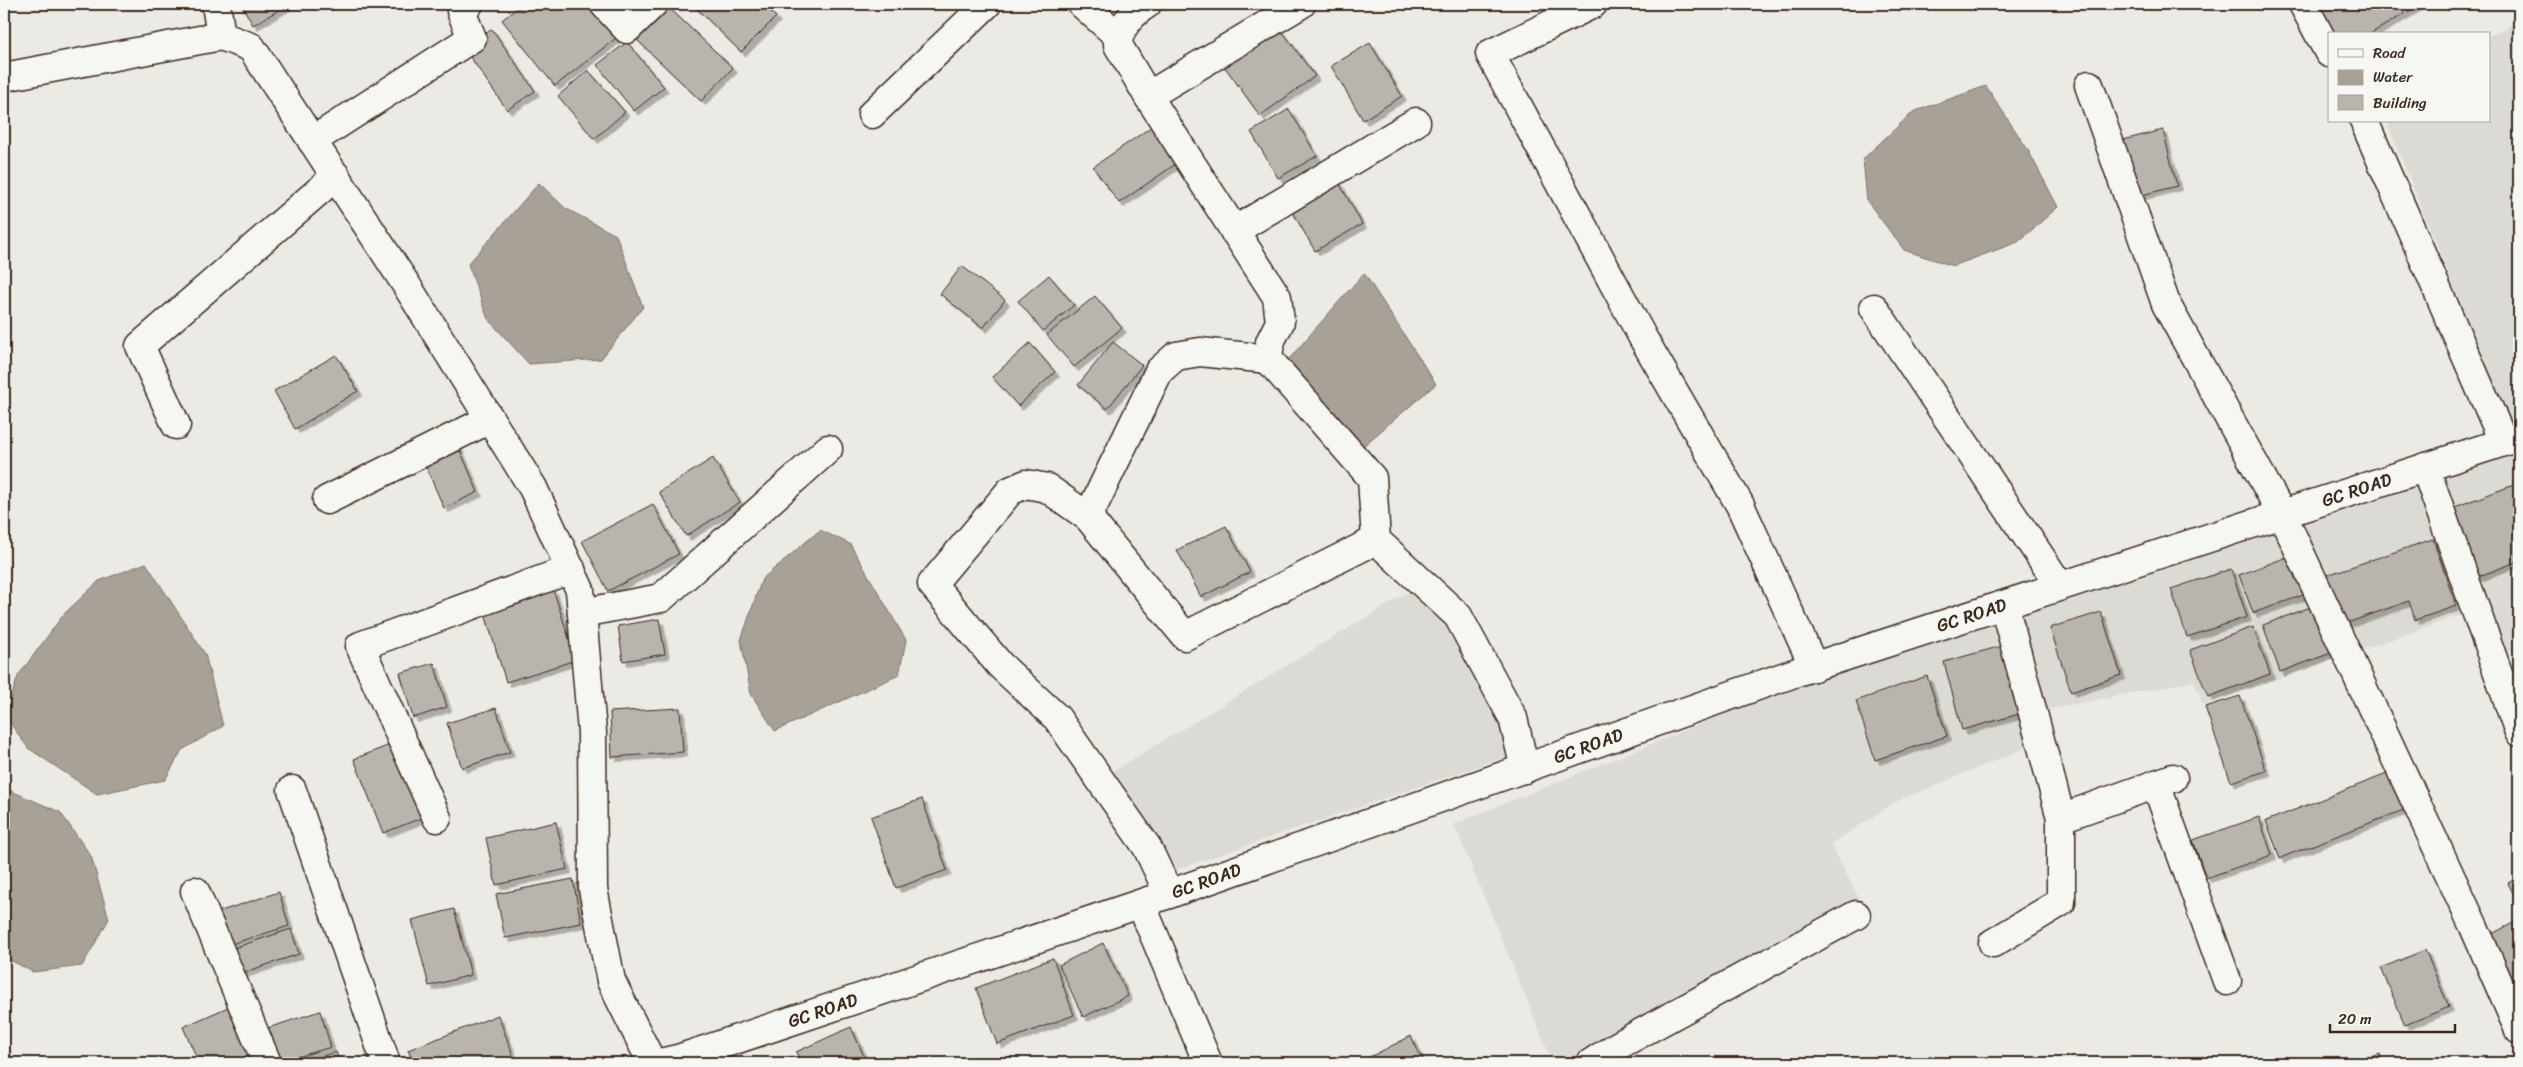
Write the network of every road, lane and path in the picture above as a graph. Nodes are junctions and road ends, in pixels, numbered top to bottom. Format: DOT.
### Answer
graph roads {
  1 [pos="216,4"];
  2 [pos="469,4"];
  3 [pos="604,4"];
  4 [pos="653,4"];
  5 [pos="987,4"];
  6 [pos="1082,4"];
  7 [pos="1147,4"];
  8 [pos="1301,4"];
  9 [pos="1593,4"];
  10 [pos="2306,5"];
  11 [pos="221,36"];
  12 [pos="1118,36"];
  13 [pos="2328,52"];
  14 [pos="4,77"];
  15 [pos="2089,85"];
  16 [pos="1148,96"];
  17 [pos="872,114"];
  18 [pos="1416,122"];
  19 [pos="2364,122"];
  20 [pos="312,141"];
  21 [pos="336,176"];
  22 [pos="1234,231"];
  23 [pos="1874,308"];
  24 [pos="1268,359"];
  25 [pos="490,419"];
  26 [pos="176,425"];
  27 [pos="2511,439"];
  28 [pos="828,449"];
  29 [pos="2425,467"];
  30 [pos="327,500"];
  31 [pos="2282,514"];
  32 [pos="1088,517"];
  33 [pos="1376,540"];
  34 [pos="571,570"];
  35 [pos="2060,586"];
  36 [pos="2004,605"];
  37 [pos="582,613"];
  38 [pos="1814,667"];
  39 [pos="2519,732"];
  40 [pos="1525,768"];
  41 [pos="292,790"];
  42 [pos="437,818"];
  43 [pos="2062,818"];
  44 [pos="195,891"];
  45 [pos="1169,894"];
  46 [pos="1141,904"];
  47 [pos="1856,915"];
  48 [pos="1993,943"];
  49 [pos="2227,981"];
  50 [pos="2519,1030"];
  51 [pos="673,1062"];
  52 [pos="267,1063"];
  53 [pos="386,1063"];
  54 [pos="652,1063"];
  55 [pos="1208,1063"];
  56 [pos="1591,1063"];
  1 -- 11 [label="street"];
  2 -- 20 [label="street"];
  3 -- 4 [label="street"];
  5 -- 17 [label="street"];
  6 -- 12 [label="street"];
  7 -- 12 [label="street"];
  8 -- 16 [label="street"];
  9 -- 38 [label="street"];
  10 -- 13 [label="street"];
  11 -- 14 [label="street"];
  11 -- 20 [label="street"];
  12 -- 16 [label="street"];
  15 -- 31 [label="street"];
  16 -- 22 [label="street"];
  18 -- 22 [label="street"];
  19 -- 27 [label="street"];
  20 -- 21 [label="street"];
  21 -- 25 [label="street"];
  21 -- 26 [label="street"];
  22 -- 24 [label="street"];
  23 -- 35 [label="street"];
  24 -- 32 [label="street"];
  24 -- 33 [label="street"];
  25 -- 30 [label="street"];
  25 -- 34 [label="street"];
  27 -- 29 [label="street, GC ROAD"];
  28 -- 37 [label="street"];
  29 -- 31 [label="street, GC ROAD"];
  29 -- 39 [label="street"];
  31 -- 35 [label="street, GC ROAD"];
  31 -- 50 [label="street"];
  32 -- 33 [label="street"];
  32 -- 45 [label="street"];
  33 -- 40 [label="street"];
  34 -- 37 [label="street"];
  34 -- 42 [label="street"];
  35 -- 36 [label="street, GC ROAD"];
  36 -- 38 [label="street, GC ROAD"];
  36 -- 43 [label="street"];
  37 -- 54 [label="street"];
  38 -- 40 [label="street, GC ROAD"];
  40 -- 45 [label="street, GC ROAD"];
  41 -- 53 [label="street"];
  43 -- 48 [label="street"];
  43 -- 49 [label="street"];
  44 -- 52 [label="street"];
  45 -- 46 [label="street, GC ROAD"];
  46 -- 51 [label="street, GC ROAD"];
  46 -- 55 [label="street"];
  47 -- 56 [label="street"];
}
